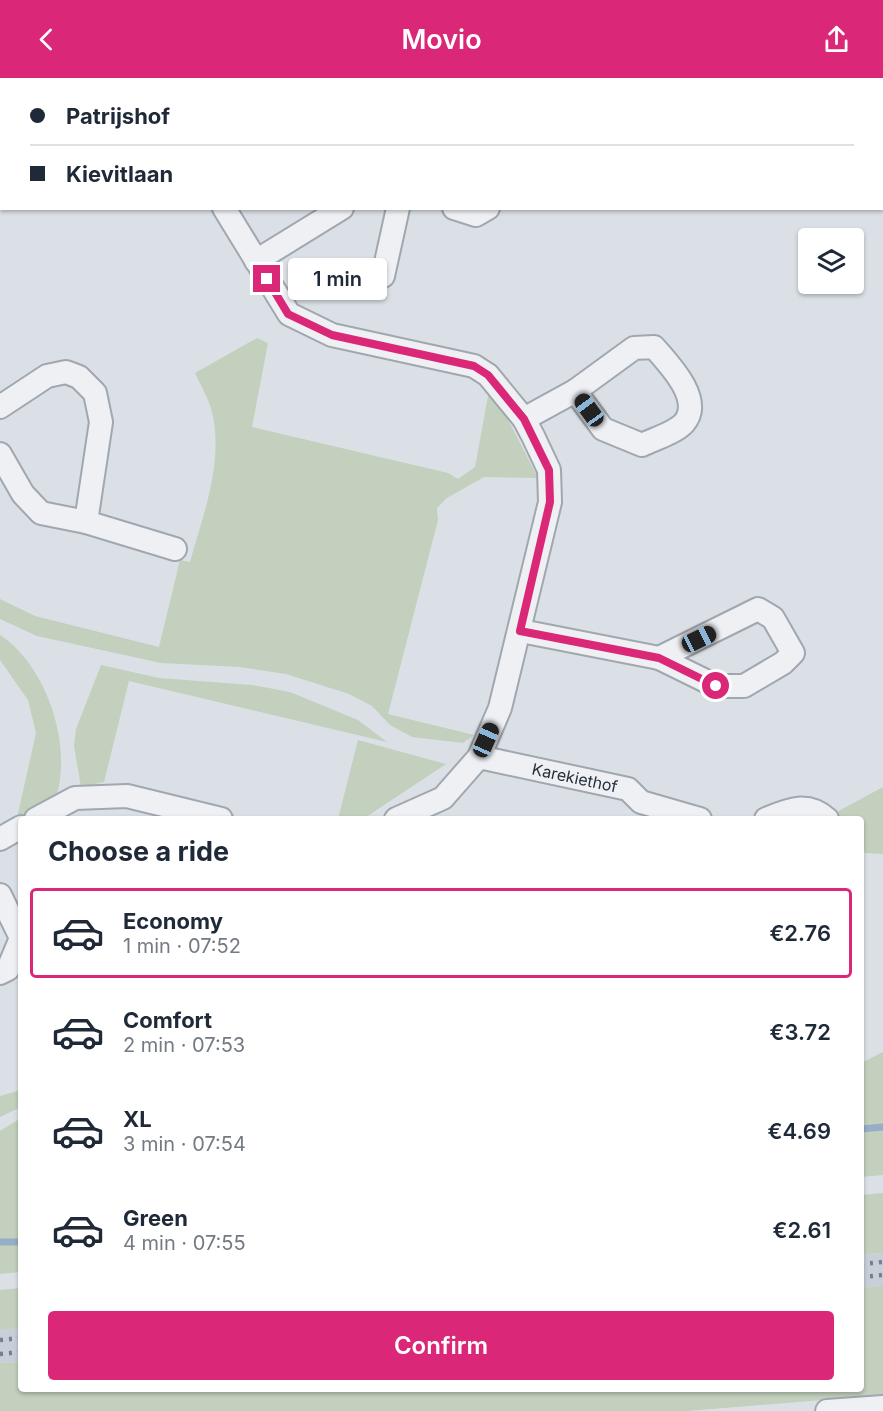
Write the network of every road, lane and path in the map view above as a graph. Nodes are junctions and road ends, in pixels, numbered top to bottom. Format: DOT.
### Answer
graph roads {
  1 [pos="225,210"];
  2 [pos="339,210"];
  3 [pos="398,210"];
  4 [pos="460,210"];
  5 [pos="485,210"];
  6 [pos="256,261"];
  7 [pos="383,276"];
  8 [pos="575,391"];
  9 [pos="0,407"];
  10 [pos="524,419"];
  11 [pos="0,454"];
  12 [pos="86,522"];
  13 [pos="175,549"];
  14 [pos="520,631"];
  15 [pos="659,658"];
  16 [pos="479,757"];
  17 [pos="42,816"];
  18 [pos="209,816"];
  19 [pos="403,816"];
  20 [pos="689,816"];
  21 [pos="773,816"];
  22 [pos="823,816"];
  23 [pos="18,829"];
  24 [pos="0,839"];
  25 [pos="0,895"];
  26 [pos="18,932"];
  27 [pos="18,945"];
  28 [pos="0,973"];
  29 [pos="883,1407"];
  30 [pos="827,1411"];
  1 -- 6 [label="street"];
  2 -- 6 [label="street"];
  3 -- 7 [label="street"];
  4 -- 5 [label="street"];
  6 -- 10 [label="street"];
  8 -- 8 [label="street"];
  8 -- 10 [label="street"];
  9 -- 12 [label="street"];
  10 -- 14 [label="street"];
  11 -- 12 [label="street"];
  12 -- 13 [label="street"];
  14 -- 15 [label="street"];
  14 -- 16 [label="street"];
  15 -- 15 [label="street"];
  16 -- 19 [label="street"];
  16 -- 20 [label="street, Karekiethof"];
  17 -- 18 [label="street"];
  21 -- 22 [label="street"];
  23 -- 24 [label="street"];
  25 -- 26 [label="street"];
  27 -- 28 [label="street"];
  29 -- 30 [label="street"];
}
